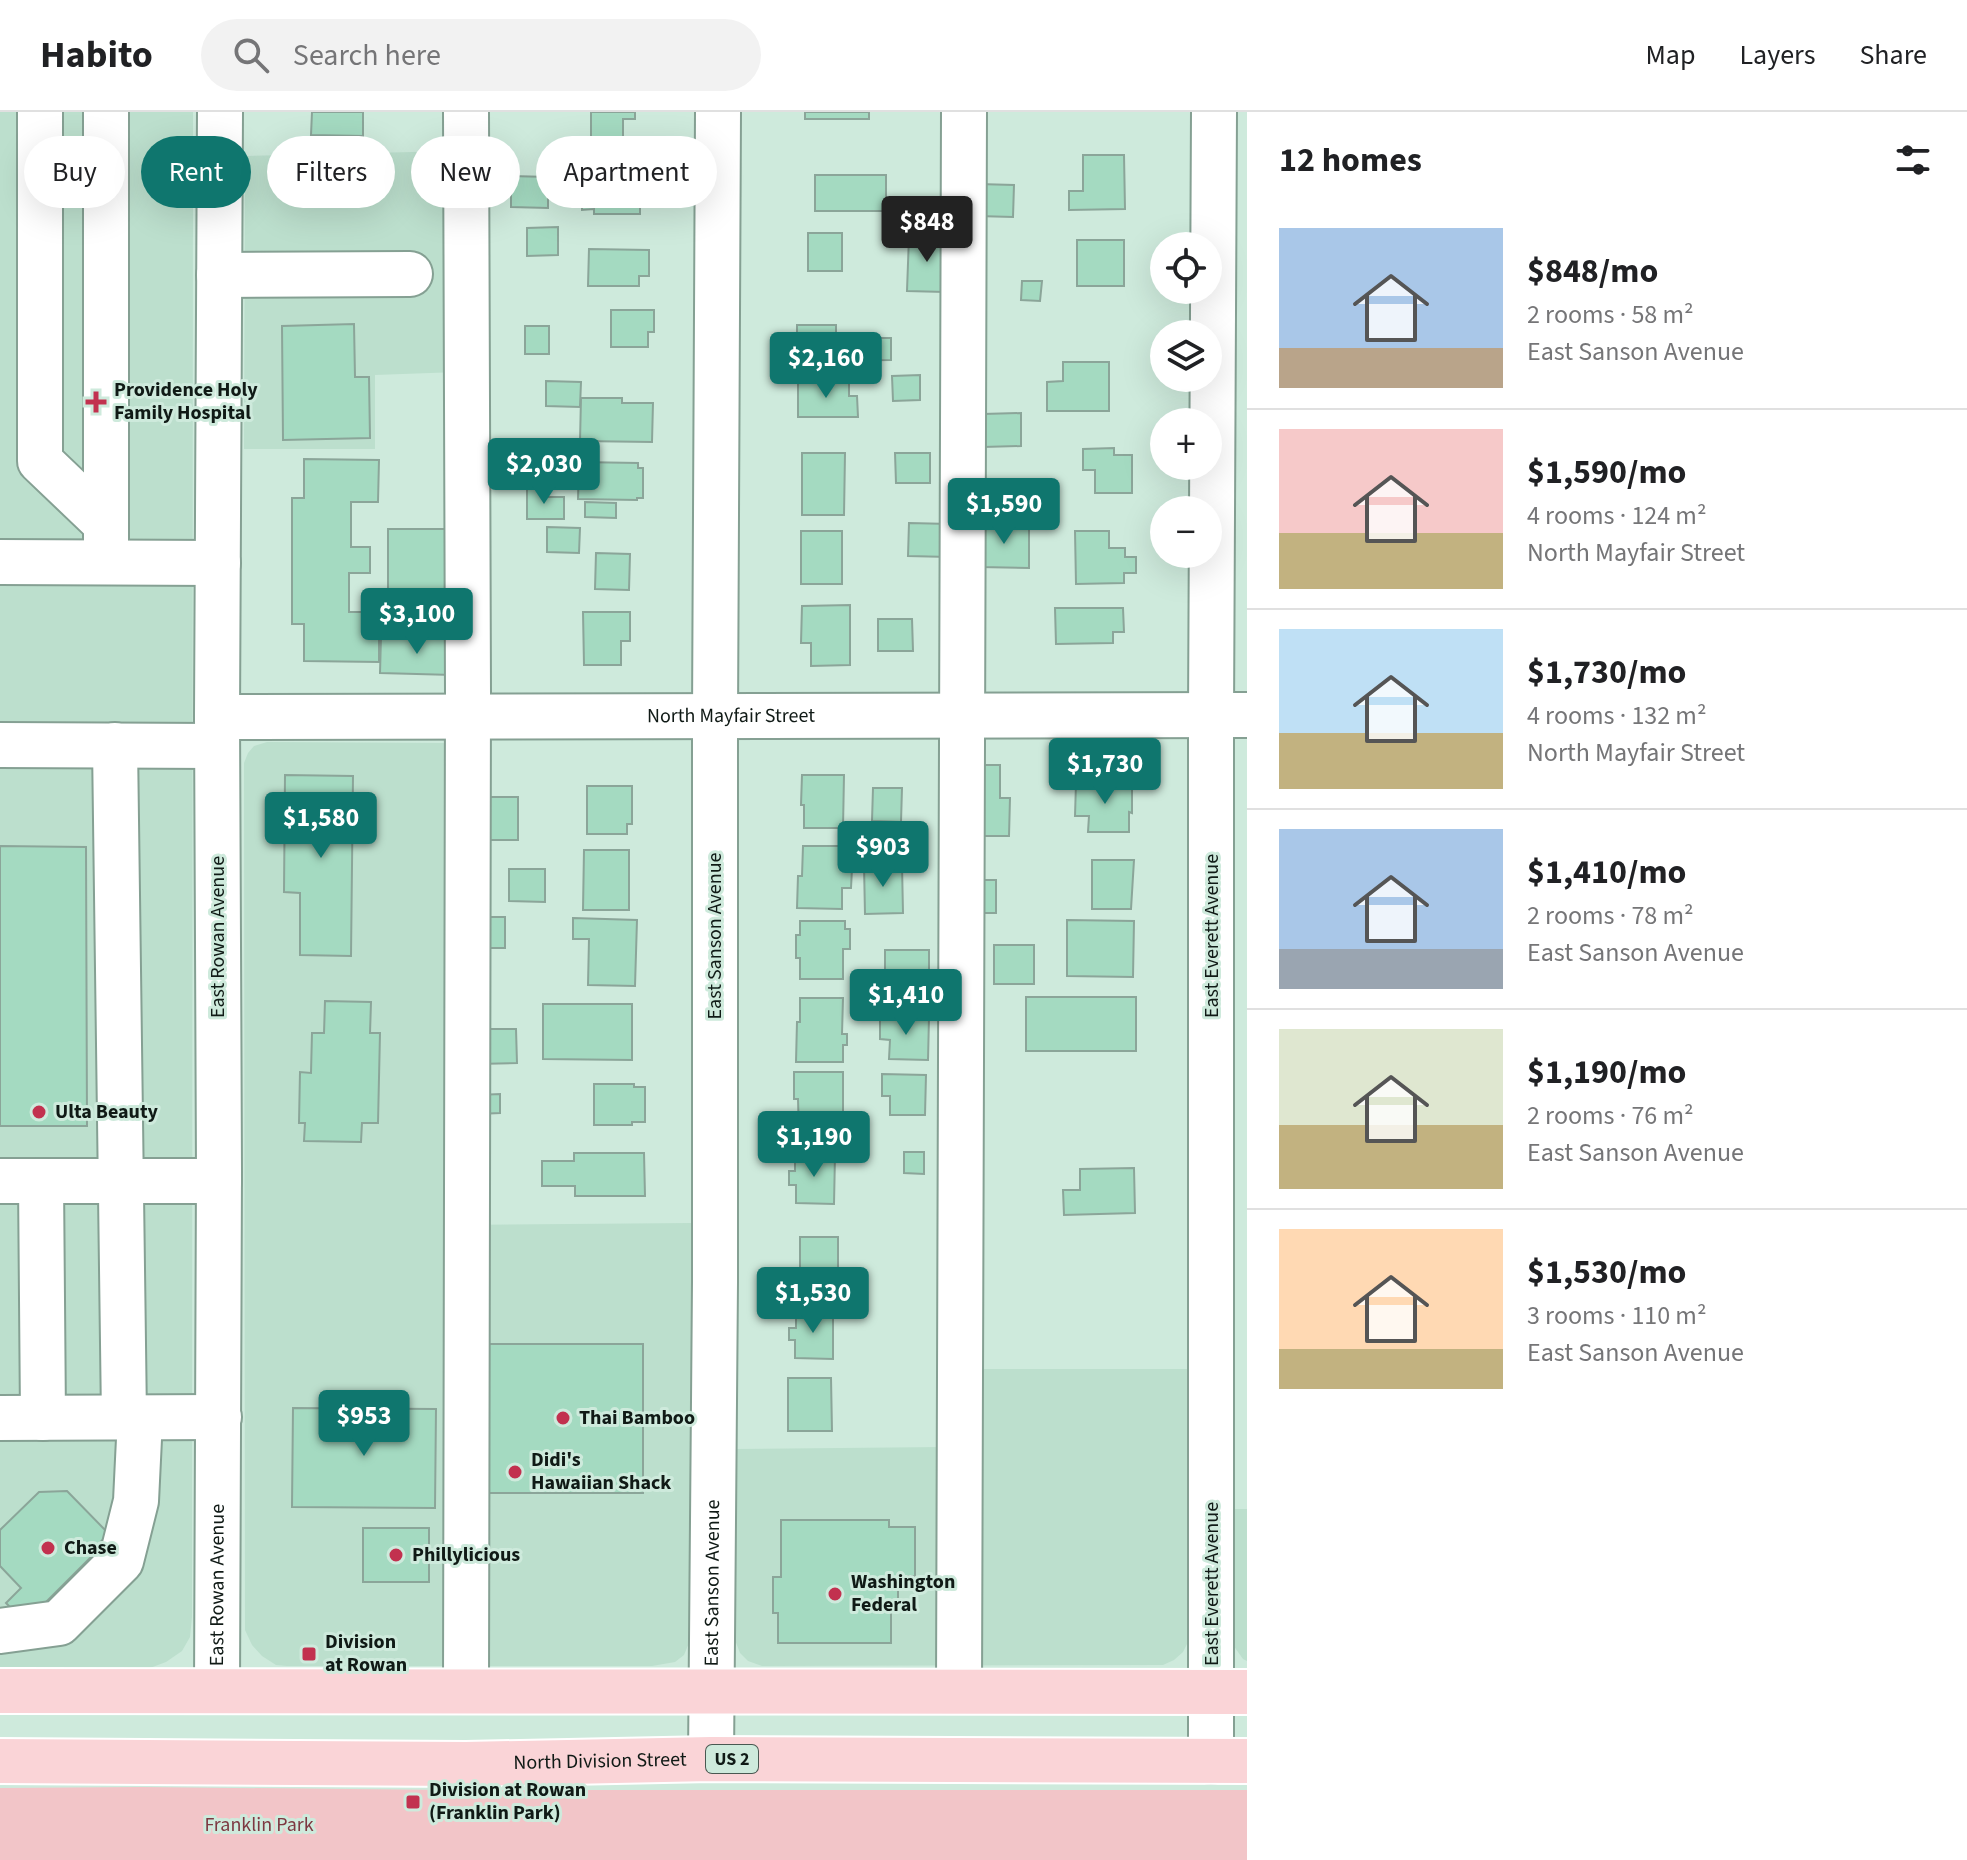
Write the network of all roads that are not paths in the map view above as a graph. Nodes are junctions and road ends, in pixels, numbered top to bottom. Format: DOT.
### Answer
graph roads {
  1 [pos="40,112"];
  2 [pos="106,112"];
  3 [pos="220,112"];
  4 [pos="466,112"];
  5 [pos="718,112"];
  6 [pos="964,112"];
  7 [pos="1214,112"];
  8 [pos="410,274"];
  9 [pos="219,275"];
  10 [pos="106,543"];
  11 [pos="0,562"];
  12 [pos="218,563"];
  13 [pos="1229,715"];
  14 [pos="715,716"];
  15 [pos="963,716"];
  16 [pos="468,717"];
  17 [pos="217,732"];
  18 [pos="0,745"];
  19 [pos="115,745"];
  20 [pos="21,1181"];
  21 [pos="121,1181"];
  22 [pos="219,1181"];
  23 [pos="219,1417"];
  24 [pos="0,1418"];
  25 [pos="43,1418"];
  26 [pos="132,1418"];
  27 [pos="0,1631"];
  28 [pos="0,1691"];
  29 [pos="217,1691"];
  30 [pos="466,1691"];
  31 [pos="713,1691"];
  32 [pos="959,1691"];
  33 [pos="1230,1692"];
  34 [pos="711,1759"];
  35 [pos="0,1761"];
  36 [pos="216,1761"];
  37 [pos="1229,1761"];
  1 -- 10 [label="street"];
  2 -- 10 [label="street"];
  3 -- 9 [label="street, East Rowan Avenue"];
  4 -- 16 [label="street"];
  5 -- 14 [label="street, East Sanson Avenue"];
  6 -- 15 [label="street"];
  7 -- 13 [label="street, East Everett Avenue"];
  8 -- 9 [label="street"];
  9 -- 12 [label="street, East Rowan Avenue"];
  10 -- 11 [label="street"];
  10 -- 12 [label="street"];
  12 -- 17 [label="street, East Rowan Avenue"];
  13 -- 15 [label="street, North Mayfair Street"];
  13 -- 33 [label="street, East Everett Avenue"];
  14 -- 15 [label="street, North Mayfair Street"];
  14 -- 16 [label="street, North Mayfair Street"];
  14 -- 31 [label="street, East Sanson Avenue"];
  15 -- 32 [label="street"];
  16 -- 17 [label="street, North Mayfair Street"];
  16 -- 30 [label="street"];
  17 -- 19 [label="street, North Mayfair Street"];
  17 -- 22 [label="street, East Rowan Avenue"];
  18 -- 19 [label="street, North Mayfair Street"];
  19 -- 21 [label="street"];
  20 -- 21 [label="street"];
  20 -- 25 [label="street"];
  21 -- 22 [label="street"];
  21 -- 26 [label="street"];
  22 -- 23 [label="street, East Rowan Avenue"];
  23 -- 26 [label="street"];
  23 -- 29 [label="street, East Rowan Avenue"];
  24 -- 25 [label="street"];
  25 -- 26 [label="street"];
  26 -- 27 [label="street"];
  28 -- 29 [label="main road"];
  29 -- 30 [label="main road"];
  29 -- 36 [label="main road, East Rowan Avenue"];
  30 -- 31 [label="main road"];
  31 -- 32 [label="main road"];
  31 -- 34 [label="street, East Sanson Avenue"];
  32 -- 33 [label="main road"];
  33 -- 37 [label="street, East Everett Avenue"];
  34 -- 36 [label="main road, North Division Street / US 2"];
  34 -- 37 [label="main road, North Division Street / US 2"];
  35 -- 36 [label="main road, North Division Street / US 2"];
}
